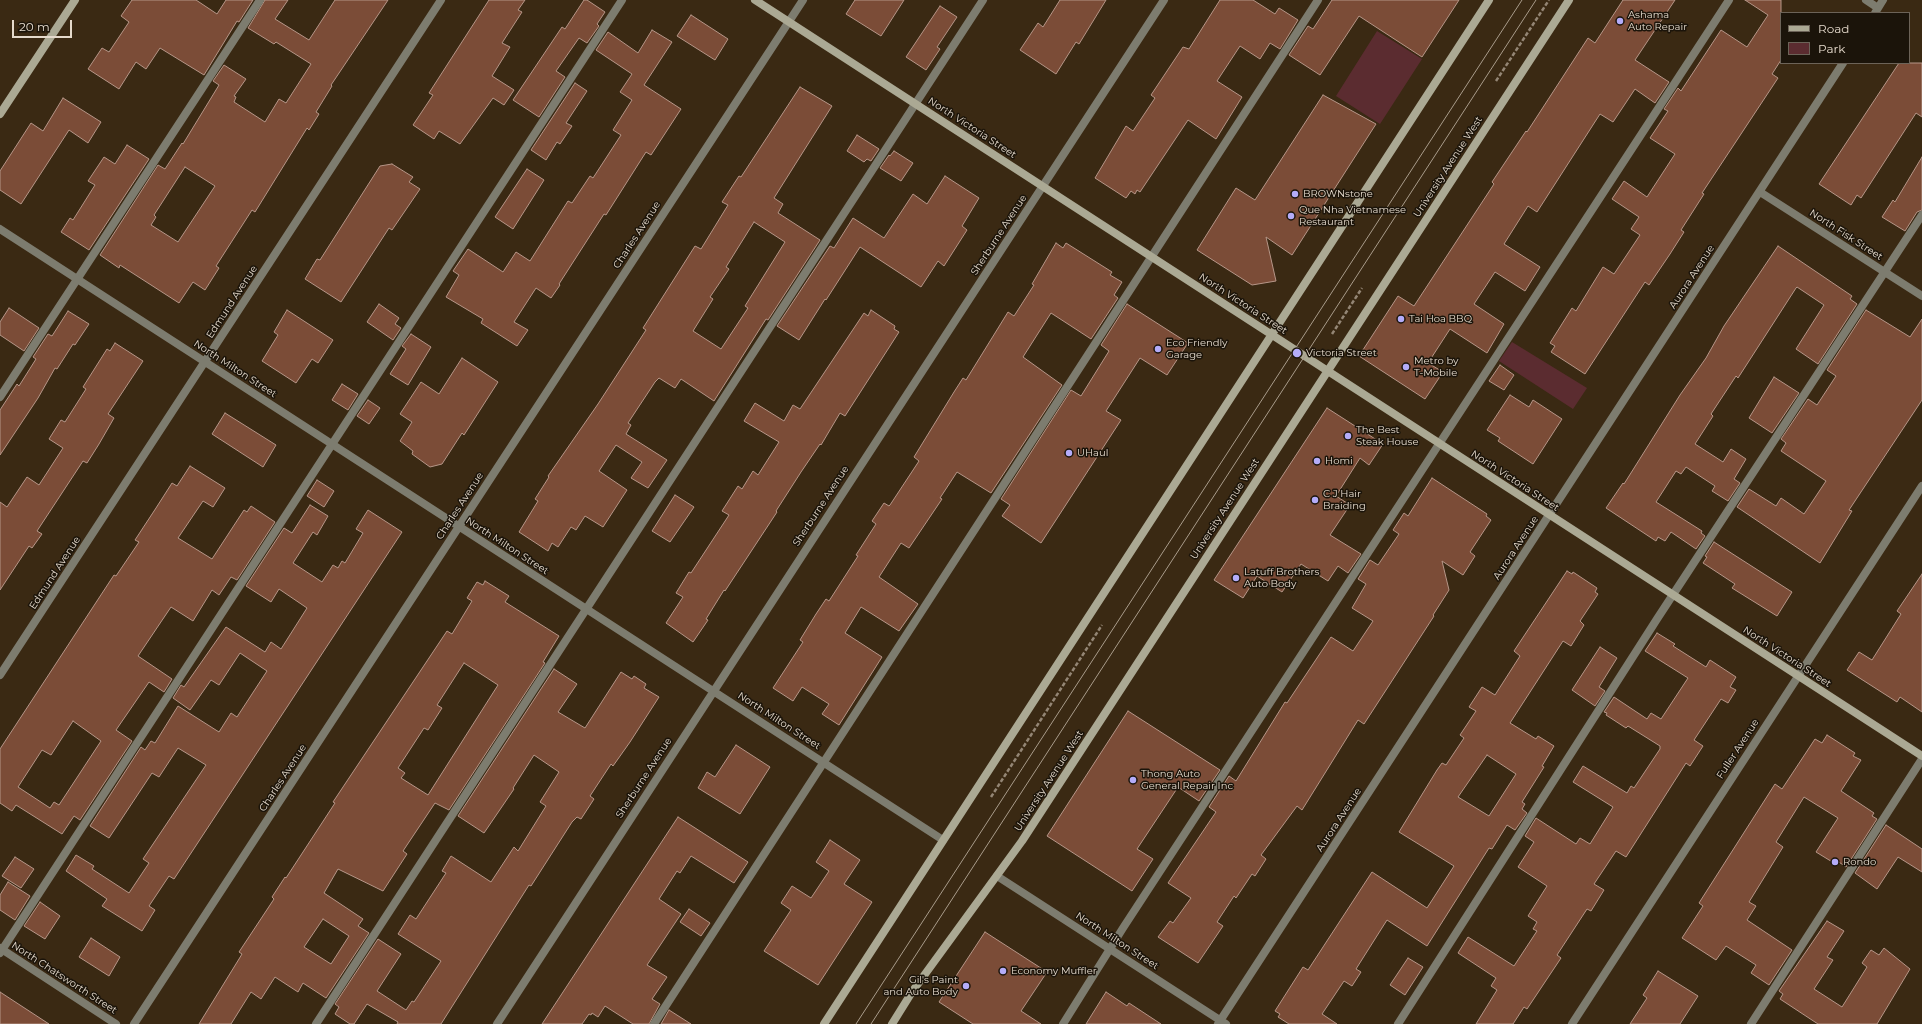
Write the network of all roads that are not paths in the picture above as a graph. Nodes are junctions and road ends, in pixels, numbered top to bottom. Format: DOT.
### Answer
graph roads {
  1 [pos="75,0"];
  2 [pos="260,0"];
  3 [pos="441,0"];
  4 [pos="622,0"];
  5 [pos="755,0"];
  6 [pos="803,0"];
  7 [pos="983,0"];
  8 [pos="1164,0"];
  9 [pos="1318,0"];
  10 [pos="1489,0"];
  11 [pos="1569,0"];
  12 [pos="1729,0"];
  13 [pos="1866,0"];
  14 [pos="1884,0"];
  15 [pos="1877,11"];
  16 [pos="788,22"];
  17 [pos="1842,64"];
  18 [pos="915,103"];
  19 [pos="0,114"];
  20 [pos="1042,186"];
  21 [pos="1760,192"];
  22 [pos="1922,214"];
  23 [pos="0,228"];
  24 [pos="1151,256"];
  25 [pos="1885,272"];
  26 [pos="77,279"];
  27 [pos="1922,296"];
  28 [pos="1271,335"];
  29 [pos="205,362"];
  30 [pos="1329,371"];
  31 [pos="0,397"];
  32 [pos="332,443"];
  33 [pos="1440,444"];
  34 [pos="1922,486"];
  35 [pos="1549,515"];
  36 [pos="458,527"];
  37 [pos="1672,596"];
  38 [pos="586,609"];
  39 [pos="0,675"];
  40 [pos="1798,676"];
  41 [pos="713,690"];
  42 [pos="1922,758"];
  43 [pos="823,762"];
  44 [pos="943,840"];
  45 [pos="997,876"];
  46 [pos="1110,948"];
  47 [pos="1,950"];
  48 [pos="1221,1023"];
  49 [pos="116,1024"];
  50 [pos="134,1024"];
  51 [pos="316,1024"];
  52 [pos="497,1024"];
  53 [pos="654,1024"];
  54 [pos="824,1024"];
  55 [pos="892,1024"];
  56 [pos="1063,1024"];
  57 [pos="1398,1024"];
  58 [pos="1572,1024"];
  59 [pos="1751,1024"];
  1 -- 19 [label="main road"];
  2 -- 26 [label="street"];
  3 -- 29 [label="street, Edmund Avenue"];
  4 -- 32 [label="street"];
  5 -- 16 [label="main road, North Victoria Street"];
  6 -- 16 [label="street, Charles Avenue"];
  7 -- 18 [label="street"];
  8 -- 20 [label="street, Sherburne Avenue"];
  9 -- 24 [label="street"];
  10 -- 28 [label="main road"];
  11 -- 30 [label="main road, University Avenue West"];
  12 -- 33 [label="street"];
  13 -- 15 [label="street"];
  14 -- 15 [label="street"];
  16 -- 18 [label="main road, North Victoria Street"];
  16 -- 36 [label="street, Charles Avenue"];
  17 -- 21 [label="street, Aurora Avenue"];
  18 -- 20 [label="main road, North Victoria Street"];
  18 -- 38 [label="street"];
  20 -- 24 [label="main road, North Victoria Street"];
  20 -- 41 [label="street, Sherburne Avenue"];
  21 -- 25 [label="street, North Fisk Street"];
  21 -- 35 [label="street, Aurora Avenue"];
  22 -- 25 [label="street"];
  23 -- 26 [label="street, North Milton Street"];
  24 -- 28 [label="main road, North Victoria Street"];
  24 -- 43 [label="street"];
  25 -- 27 [label="street, North Fisk Street"];
  25 -- 37 [label="street"];
  26 -- 29 [label="street, North Milton Street"];
  26 -- 31 [label="street"];
  28 -- 30 [label="main road, North Victoria Street"];
  28 -- 44 [label="main road"];
  29 -- 32 [label="street, North Milton Street"];
  29 -- 39 [label="street, Edmund Avenue"];
  30 -- 33 [label="main road, North Victoria Street"];
  30 -- 45 [label="main road, University Avenue West"];
  32 -- 36 [label="street, North Milton Street"];
  32 -- 47 [label="street"];
  33 -- 35 [label="main road, North Victoria Street"];
  33 -- 46 [label="street"];
  34 -- 40 [label="street, Fuller Avenue"];
  35 -- 37 [label="main road, North Victoria Street"];
  35 -- 48 [label="street, Aurora Avenue"];
  36 -- 38 [label="street, North Milton Street"];
  36 -- 50 [label="street, Charles Avenue"];
  37 -- 40 [label="main road, North Victoria Street"];
  37 -- 57 [label="street"];
  38 -- 41 [label="street, North Milton Street"];
  38 -- 51 [label="street"];
  40 -- 42 [label="main road, North Victoria Street"];
  40 -- 58 [label="street, Fuller Avenue"];
  41 -- 43 [label="street, North Milton Street"];
  41 -- 52 [label="street, Sherburne Avenue"];
  42 -- 59 [label="street"];
  43 -- 44 [label="street, North Milton Street"];
  43 -- 53 [label="street"];
  44 -- 54 [label="main road"];
  45 -- 46 [label="street, North Milton Street"];
  45 -- 55 [label="main road, University Avenue West"];
  46 -- 48 [label="street, North Milton Street"];
  46 -- 56 [label="street"];
  47 -- 49 [label="street, North Chatsworth Street"];
}
